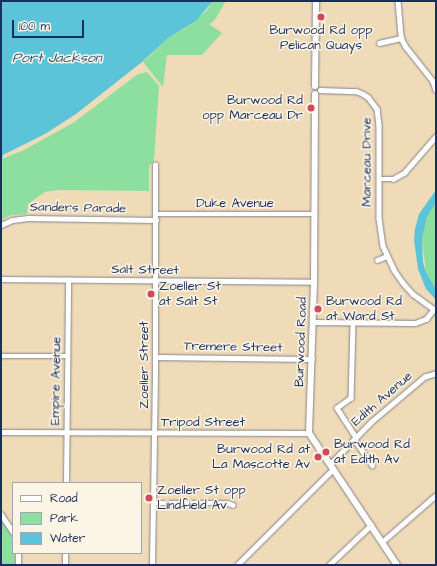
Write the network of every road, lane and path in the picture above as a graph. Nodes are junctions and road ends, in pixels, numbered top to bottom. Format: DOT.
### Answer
graph roads {
  1 [pos="316,1"];
  2 [pos="398,1"];
  3 [pos="402,38"];
  4 [pos="379,43"];
  5 [pos="317,90"];
  6 [pos="436,90"];
  7 [pos="436,136"];
  8 [pos="156,164"];
  9 [pos="379,179"];
  10 [pos="156,214"];
  11 [pos="314,214"];
  12 [pos="156,220"];
  13 [pos="1,225"];
  14 [pos="386,256"];
  15 [pos="377,260"];
  16 [pos="1,279"];
  17 [pos="68,280"];
  18 [pos="155,281"];
  19 [pos="314,282"];
  20 [pos="435,310"];
  21 [pos="313,322"];
  22 [pos="353,322"];
  23 [pos="1,356"];
  24 [pos="68,356"];
  25 [pos="155,357"];
  26 [pos="312,358"];
  27 [pos="436,373"];
  28 [pos="1,432"];
  29 [pos="67,433"];
  30 [pos="154,433"];
  31 [pos="309,433"];
  32 [pos="355,438"];
  33 [pos="372,465"];
  34 [pos="331,467"];
  35 [pos="66,482"];
  36 [pos="436,495"];
  37 [pos="153,503"];
  38 [pos="233,505"];
  39 [pos="1,514"];
  40 [pos="370,525"];
  41 [pos="12,530"];
  42 [pos="382,542"];
  43 [pos="18,554"];
  44 [pos="65,554"];
  45 [pos="18,565"];
  46 [pos="65,565"];
  47 [pos="152,565"];
  48 [pos="238,565"];
  49 [pos="329,565"];
  50 [pos="397,565"];
  1 -- 5 [label="street, Burwood Road"];
  2 -- 3 [label="street"];
  3 -- 4 [label="street"];
  3 -- 6 [label="street"];
  5 -- 9 [label="street, Marceau Drive"];
  5 -- 11 [label="street, Burwood Road"];
  7 -- 9 [label="street"];
  8 -- 10 [label="street, Zoeller Street"];
  9 -- 14 [label="street, Marceau Drive"];
  10 -- 11 [label="street, Duke Avenue"];
  10 -- 12 [label="street, Zoeller Street"];
  11 -- 19 [label="street, Burwood Road"];
  12 -- 13 [label="street, Sanders Parade"];
  12 -- 18 [label="street, Zoeller Street"];
  14 -- 15 [label="street"];
  14 -- 20 [label="street, Marceau Drive"];
  16 -- 17 [label="street, Salt Street"];
  17 -- 18 [label="street, Salt Street"];
  17 -- 24 [label="street, Empire Avenue"];
  18 -- 19 [label="street, Salt Street"];
  18 -- 25 [label="street, Zoeller Street"];
  19 -- 21 [label="street, Burwood Road"];
  20 -- 22 [label="street"];
  21 -- 22 [label="street"];
  21 -- 26 [label="street, Burwood Road"];
  22 -- 32 [label="street"];
  23 -- 24 [label="street"];
  24 -- 29 [label="street, Empire Avenue"];
  25 -- 26 [label="street, Tremere Street"];
  25 -- 30 [label="street, Zoeller Street"];
  26 -- 31 [label="street, Burwood Road"];
  27 -- 32 [label="street, Edith Avenue"];
  28 -- 29 [label="street, Tripod Street"];
  29 -- 30 [label="street, Tripod Street"];
  29 -- 35 [label="street, Empire Avenue"];
  30 -- 31 [label="street, Tripod Street"];
  30 -- 37 [label="street, Zoeller Street"];
  31 -- 34 [label="street"];
  32 -- 33 [label="street"];
  32 -- 34 [label="street, Edith Avenue"];
  34 -- 40 [label="street"];
  34 -- 48 [label="street, Edith Avenue"];
  36 -- 42 [label="street"];
  37 -- 38 [label="street"];
  37 -- 47 [label="street, Zoeller Street"];
  39 -- 41 [label="street"];
  40 -- 42 [label="street"];
  40 -- 49 [label="street"];
  42 -- 50 [label="street"];
  43 -- 45 [label="street"];
  44 -- 46 [label="street"];
}
